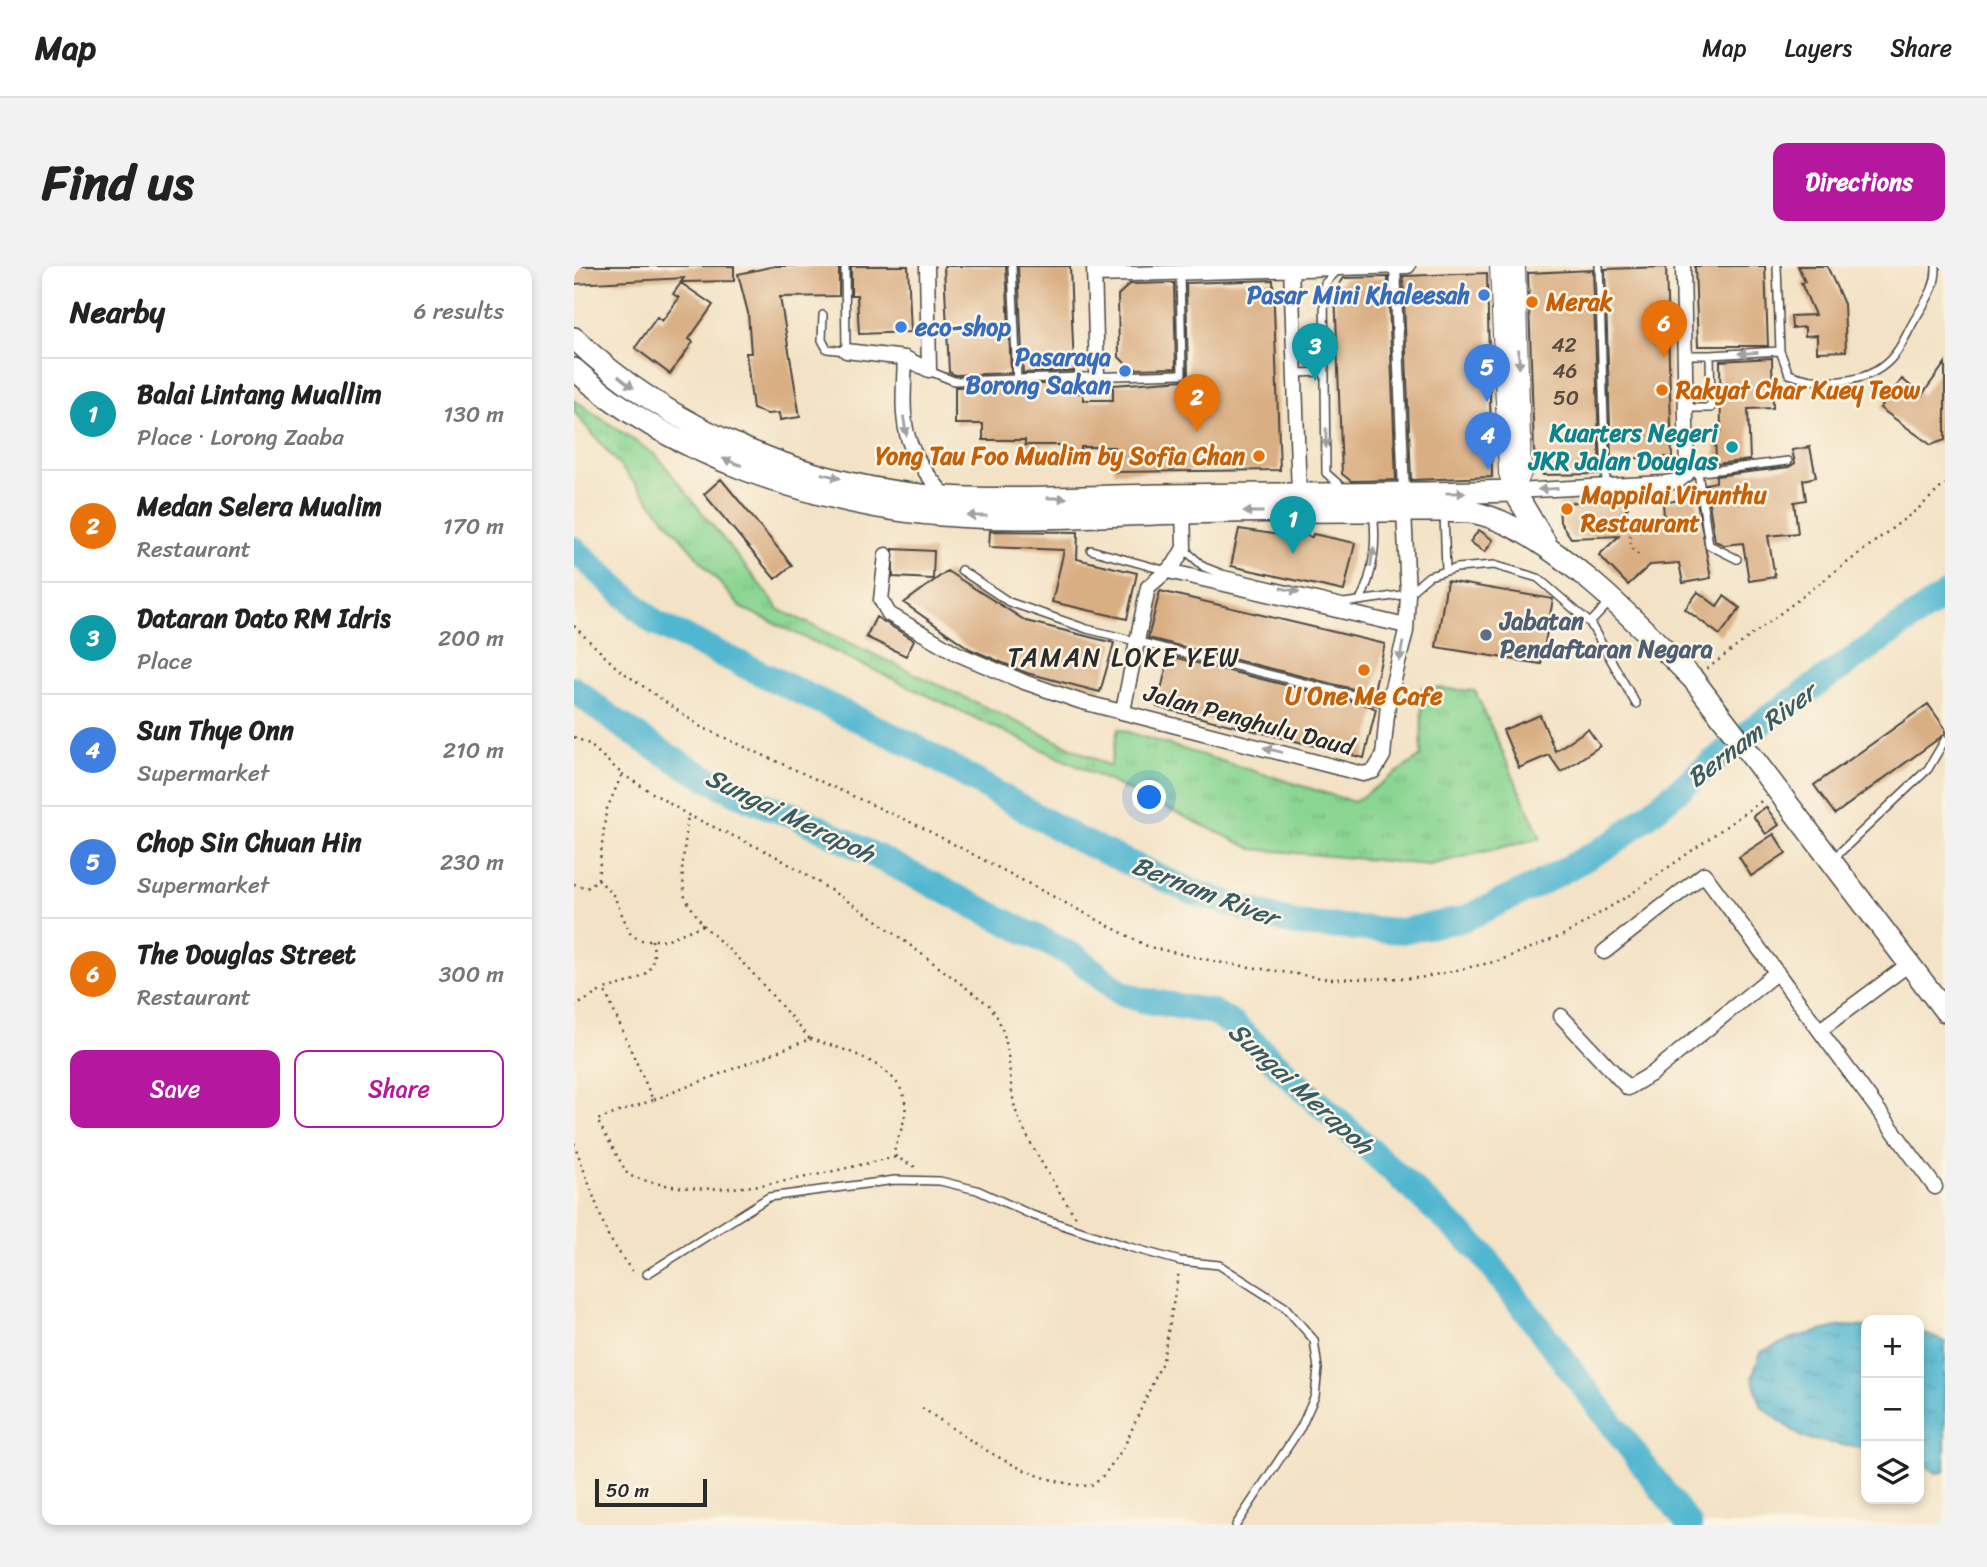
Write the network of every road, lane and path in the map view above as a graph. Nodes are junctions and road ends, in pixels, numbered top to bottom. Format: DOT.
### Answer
graph roads {
  1 [pos="845,266"];
  2 [pos="927,266"];
  3 [pos="1012,266"];
  4 [pos="1395,266"];
  5 [pos="1408,266"];
  6 [pos="1499,266"];
  7 [pos="1516,266"];
  8 [pos="1599,266"];
  9 [pos="1683,266"];
  10 [pos="1777,266"];
  11 [pos="1936,266"];
  12 [pos="1291,269"];
  13 [pos="1180,270"];
  14 [pos="1340,270"];
  15 [pos="1094,271"];
  16 [pos="823,315"];
  17 [pos="574,338"];
  18 [pos="1780,351"];
  19 [pos="846,352"];
  20 [pos="1686,355"];
  21 [pos="1710,355"];
  22 [pos="905,358"];
  23 [pos="574,369"];
  24 [pos="929,370"];
  25 [pos="1325,372"];
  26 [pos="1295,373"];
  27 [pos="1097,377"];
  28 [pos="1017,381"];
  29 [pos="1687,408"];
  30 [pos="1788,461"];
  31 [pos="1692,473"];
  32 [pos="1945,484"];
  33 [pos="1626,485"];
  34 [pos="1606,486"];
  35 [pos="1514,491"];
  36 [pos="1350,493"];
  37 [pos="1300,495"];
  38 [pos="946,497"];
  39 [pos="1404,502"];
  40 [pos="1183,504"];
  41 [pos="1444,511"];
  42 [pos="1373,512"];
  43 [pos="1476,513"];
  44 [pos="1546,544"];
  45 [pos="1184,548"];
  46 [pos="1091,550"];
  47 [pos="886,555"];
  48 [pos="1642,558"];
  49 [pos="1737,559"];
  50 [pos="961,570"];
  51 [pos="1168,571"];
  52 [pos="1446,571"];
  53 [pos="1408,594"];
  54 [pos="1360,600"];
  55 [pos="1611,601"];
  56 [pos="1590,623"];
  57 [pos="574,626"];
  58 [pos="1406,626"];
  59 [pos="1137,641"];
  60 [pos="1693,679"];
  61 [pos="1388,704"];
  62 [pos="1636,704"];
  63 [pos="1124,711"];
  64 [pos="574,737"];
  65 [pos="1945,740"];
  66 [pos="622,775"];
  67 [pos="1774,786"];
  68 [pos="688,815"];
  69 [pos="1831,861"];
  70 [pos="598,879"];
  71 [pos="574,884"];
  72 [pos="703,925"];
  73 [pos="652,940"];
  74 [pos="1604,952"];
  75 [pos="1909,964"];
  76 [pos="1777,972"];
  77 [pos="604,989"];
  78 [pos="574,1007"];
  79 [pos="1945,1011"];
  80 [pos="1561,1016"];
  81 [pos="1820,1030"];
  82 [pos="810,1039"];
  83 [pos="653,1100"];
  84 [pos="574,1145"];
  85 [pos="897,1157"];
  86 [pos="940,1181"];
  87 [pos="1935,1187"];
  88 [pos="1086,1230"];
  89 [pos="1180,1261"];
  90 [pos="647,1274"];
  91 [pos="922,1408"];
  92 [pos="1236,1525"];
  1 -- 19 [label="lane"];
  2 -- 24 [label="street"];
  3 -- 28 [label="lane"];
  4 -- 5 [label="street"];
  4 -- 14 [label="street"];
  4 -- 39 [label="street"];
  6 -- 35 [label="street"];
  7 -- 35 [label="street, one-way"];
  8 -- 34 [label="lane"];
  9 -- 20 [label="street"];
  10 -- 18 [label="lane"];
  11 -- 18 [label="lane"];
  12 -- 13 [label="street"];
  12 -- 14 [label="street"];
  12 -- 26 [label="street"];
  13 -- 15 [label="street"];
  13 -- 27 [label="lane"];
  14 -- 25 [label="lane"];
  15 -- 27 [label="street"];
  16 -- 19 [label="lane"];
  17 -- 38 [label="main road, one-way"];
  18 -- 21 [label="lane, one-way"];
  19 -- 22 [label="street"];
  20 -- 21 [label="lane"];
  20 -- 29 [label="street"];
  21 -- 29 [label="lane"];
  22 -- 24 [label="street"];
  22 -- 38 [label="street, one-way"];
  40 -- 23 [label="main road, one-way"];
  24 -- 28 [label="lane"];
  25 -- 26 [label="lane"];
  25 -- 36 [label="lane, one-way"];
  26 -- 37 [label="street"];
  27 -- 28 [label="lane"];
  29 -- 31 [label="street"];
  30 -- 31 [label="lane"];
  31 -- 33 [label="street"];
  31 -- 49 [label="lane"];
  32 -- 60 [label="path"];
  33 -- 34 [label="street"];
  33 -- 48 [label="path"];
  34 -- 35 [label="street, one-way"];
  39 -- 35 [label="main road, one-way"];
  35 -- 43 [label="main road"];
  35 -- 44 [label="main road"];
  36 -- 37 [label="main road"];
  36 -- 39 [label="main road"];
  37 -- 40 [label="main road"];
  38 -- 40 [label="main road, one-way"];
  39 -- 41 [label="main road"];
  39 -- 42 [label="main road"];
  39 -- 53 [label="street, Jalan Penghulu Daud"];
  42 -- 40 [label="main road, one-way"];
  40 -- 45 [label="street"];
  41 -- 43 [label="main road"];
  41 -- 52 [label="lane"];
  54 -- 42 [label="lane, one-way"];
  43 -- 44 [label="main road"];
  44 -- 55 [label="main road"];
  45 -- 51 [label="street"];
  45 -- 54 [label="lane, one-way"];
  46 -- 51 [label="lane"];
  47 -- 63 [label="street, Jalan Penghulu Daud"];
  50 -- 59 [label="lane"];
  51 -- 58 [label="street"];
  51 -- 59 [label="street"];
  52 -- 53 [label="lane"];
  52 -- 56 [label="lane"];
  53 -- 54 [label="lane"];
  53 -- 58 [label="street, Jalan Penghulu Daud"];
  55 -- 56 [label="lane"];
  55 -- 60 [label="main road"];
  56 -- 62 [label="lane"];
  57 -- 67 [label="path"];
  58 -- 61 [label="street, Jalan Penghulu Daud, one-way"];
  59 -- 61 [label="lane"];
  59 -- 63 [label="street"];
  60 -- 67 [label="main road"];
  61 -- 63 [label="street, Jalan Penghulu Daud, one-way"];
  64 -- 66 [label="path"];
  65 -- 69 [label="lane"];
  66 -- 68 [label="path"];
  66 -- 70 [label="path"];
  67 -- 69 [label="main road"];
  68 -- 72 [label="path"];
  68 -- 88 [label="path"];
  69 -- 75 [label="main road"];
  70 -- 71 [label="path"];
  70 -- 73 [label="path"];
  72 -- 73 [label="path"];
  72 -- 82 [label="path"];
  73 -- 77 [label="path"];
  74 -- 76 [label="street"];
  75 -- 79 [label="main road"];
  75 -- 81 [label="street"];
  76 -- 80 [label="street"];
  76 -- 81 [label="street"];
  77 -- 78 [label="path"];
  77 -- 83 [label="path"];
  81 -- 87 [label="street"];
  82 -- 83 [label="path"];
  82 -- 85 [label="path"];
  83 -- 85 [label="path"];
  84 -- 90 [label="path"];
  85 -- 86 [label="path"];
  86 -- 88 [label="lane"];
  86 -- 90 [label="lane"];
  88 -- 89 [label="lane"];
  89 -- 91 [label="path"];
  89 -- 92 [label="lane"];
}
